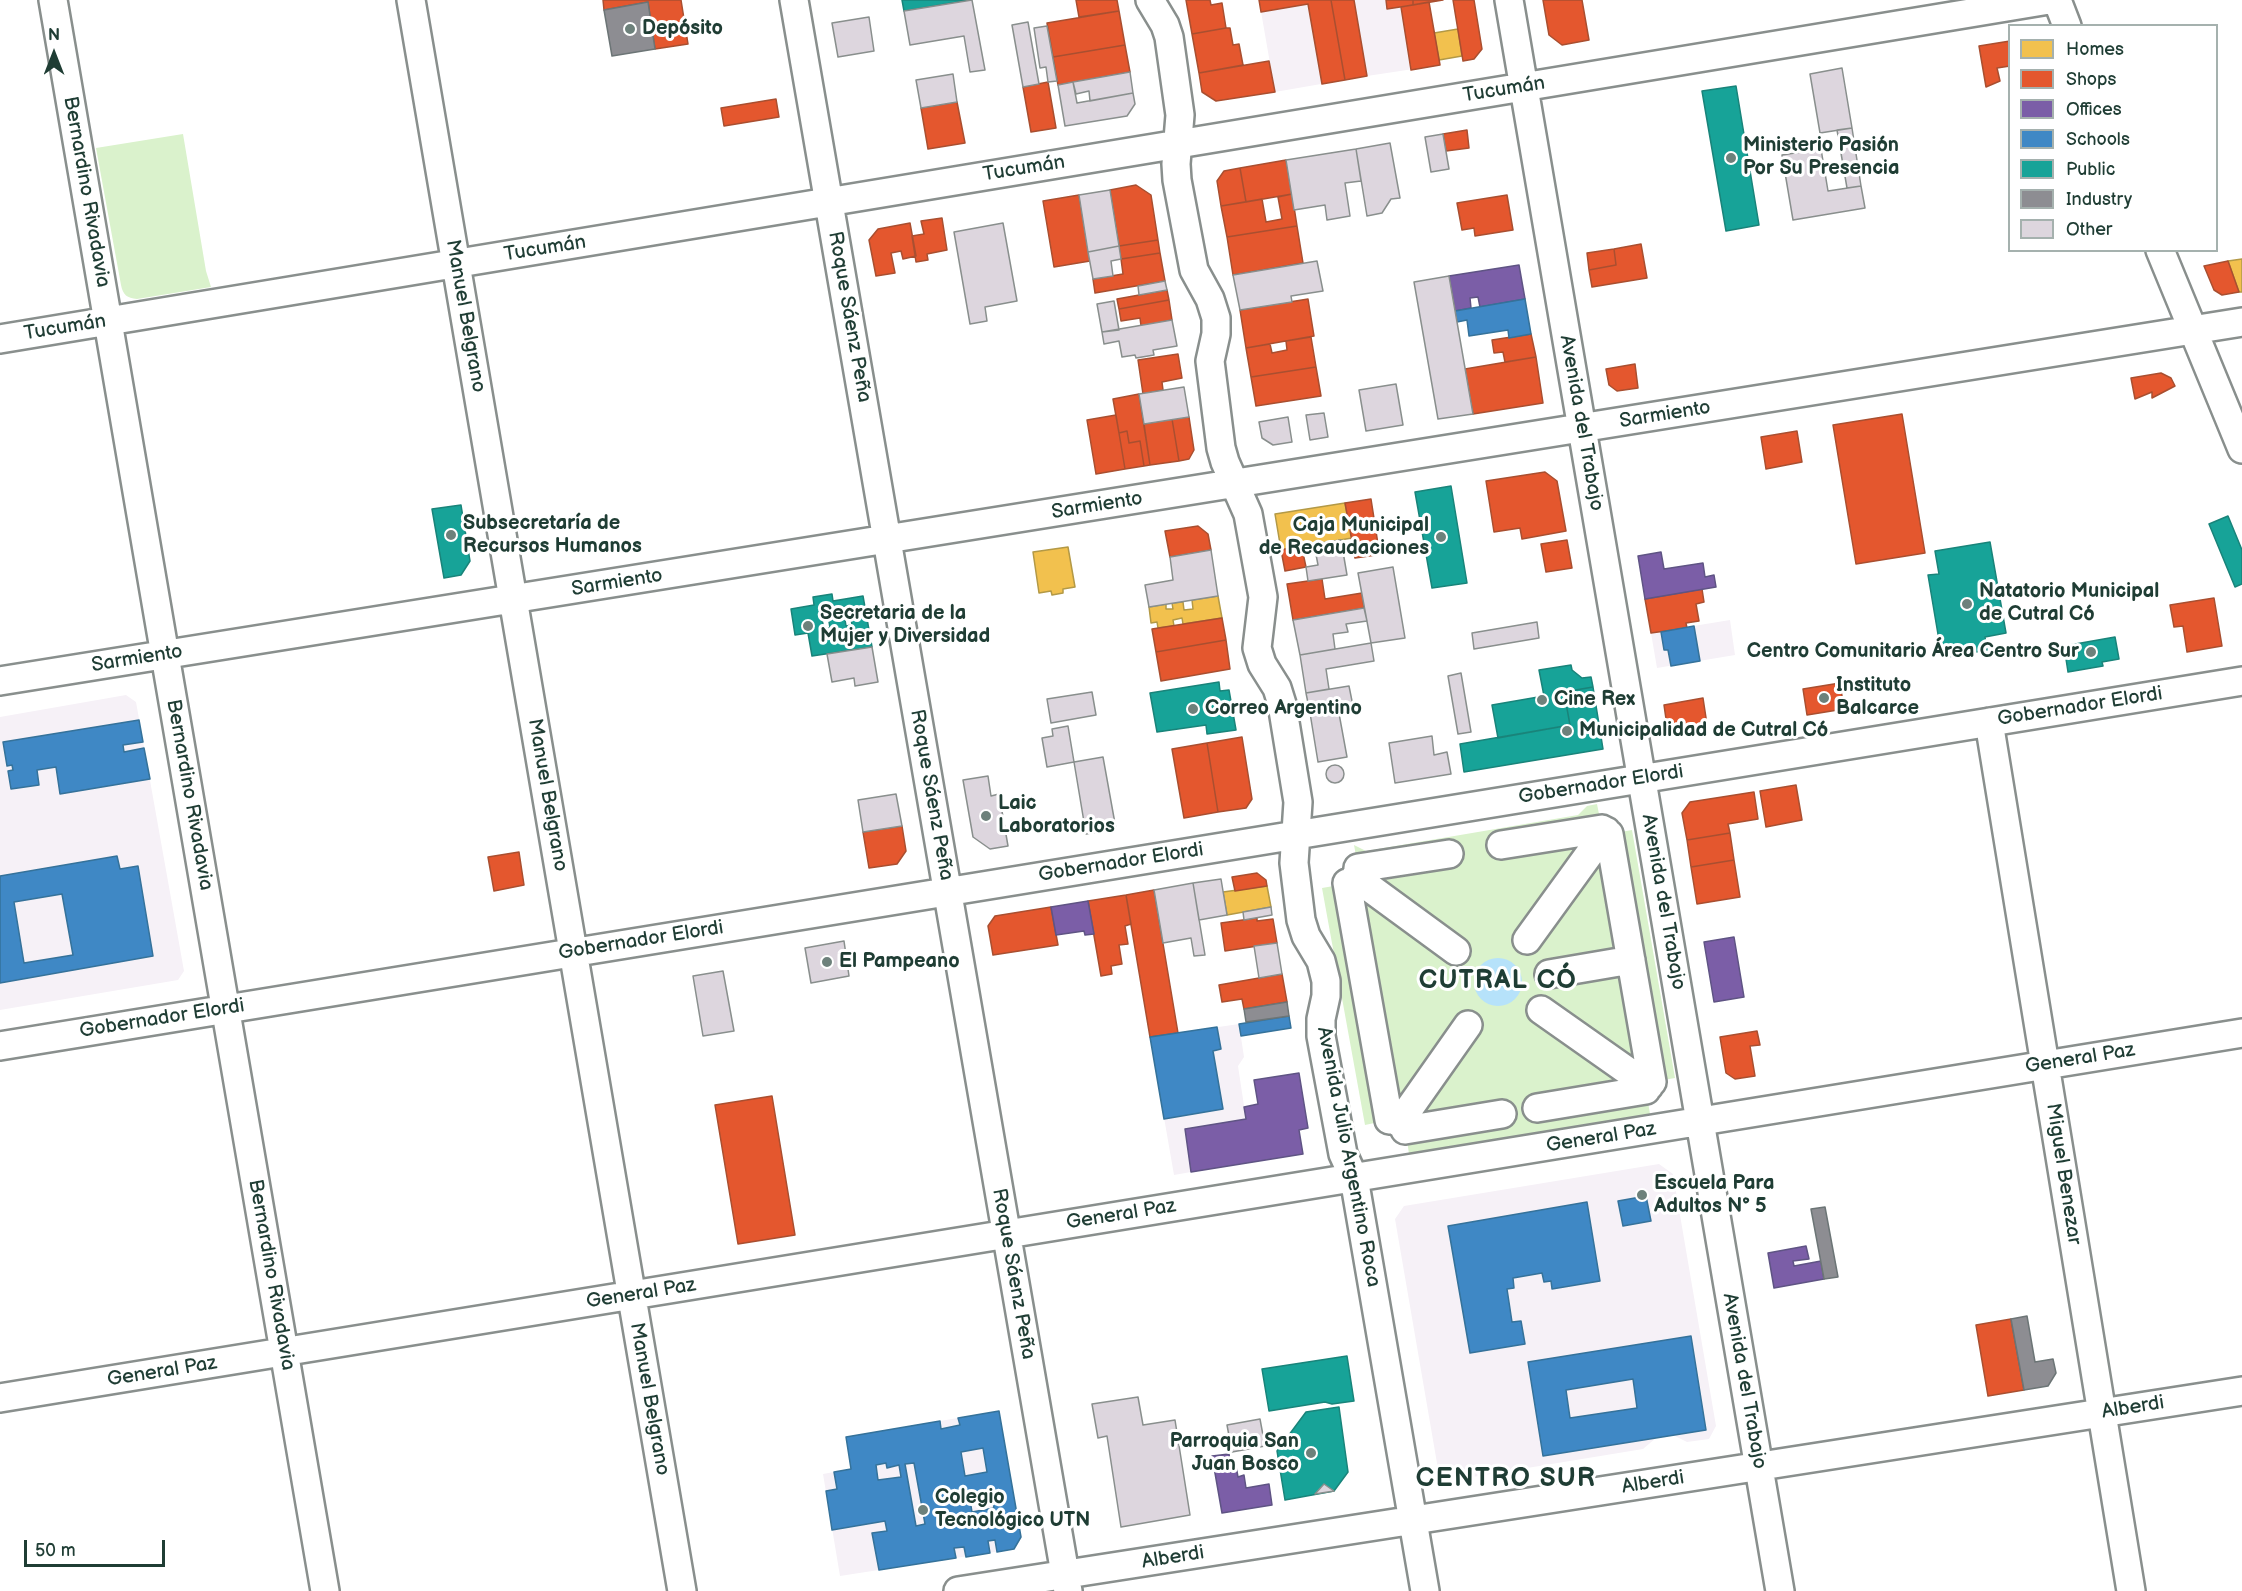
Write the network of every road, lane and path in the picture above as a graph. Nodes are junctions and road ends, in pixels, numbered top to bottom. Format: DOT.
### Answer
graph roads {
  1 [pos="53,0"];
  2 [pos="411,0"];
  3 [pos="794,0"];
  4 [pos="1150,0"];
  5 [pos="1509,0"];
  6 [pos="2049,0"];
  7 [pos="2057,0"];
  8 [pos="2066,24"];
  9 [pos="1524,87"];
  10 [pos="1178,144"];
  11 [pos="829,202"];
  12 [pos="2161,252"];
  13 [pos="456,263"];
  14 [pos="108,321"];
  15 [pos="2242,322"];
  16 [pos="2193,330"];
  17 [pos="0,339"];
  18 [pos="1582,428"];
  19 [pos="2242,449"];
  20 [pos="1236,484"];
  21 [pos="887,539"];
  22 [pos="513,599"];
  23 [pos="165,655"];
  24 [pos="0,681"];
  25 [pos="2242,681"];
  26 [pos="1989,722"];
  27 [pos="1642,779"];
  28 [pos="1606,831"];
  29 [pos="1296,835"];
  30 [pos="1501,845"];
  31 [pos="1449,854"];
  32 [pos="1353,876"];
  33 [pos="948,892"];
  34 [pos="1527,940"];
  35 [pos="1456,951"];
  36 [pos="574,952"];
  37 [pos="1631,960"];
  38 [pos="1549,974"];
  39 [pos="226,1009"];
  40 [pos="1541,1010"];
  41 [pos="1468,1025"];
  42 [pos="2242,1033"];
  43 [pos="0,1046"];
  44 [pos="2045,1065"];
  45 [pos="1649,1086"];
  46 [pos="1537,1108"];
  47 [pos="1502,1114"];
  48 [pos="1700,1121"];
  49 [pos="1398,1124"];
  50 [pos="1354,1178"];
  51 [pos="1006,1234"];
  52 [pos="632,1295"];
  53 [pos="285,1352"];
  54 [pos="2242,1391"];
  55 [pos="0,1398"];
  56 [pos="2102,1413"];
  57 [pos="1759,1466"];
  58 [pos="1413,1520"];
  59 [pos="1066,1583"];
  60 [pos="325,1591"];
  61 [pos="682,1591"];
  62 [pos="958,1591"];
  63 [pos="1425,1591"];
  64 [pos="1780,1591"];
  65 [pos="2131,1591"];
  1 -- 14 [label="street, Bernardino Rivadavia"];
  2 -- 13 [label="street, Manuel Belgrano"];
  3 -- 11 [label="street, Roque Sáenz Peña"];
  4 -- 10 [label="street, Avenida Julio Argentino Roca"];
  5 -- 9 [label="street, Avenida del Trabajo"];
  6 -- 9 [label="street, Tucumán"];
  7 -- 8 [label="street"];
  9 -- 10 [label="street, Tucumán"];
  9 -- 18 [label="street, Avenida del Trabajo"];
  10 -- 11 [label="street, Tucumán"];
  10 -- 20 [label="street, Avenida Julio Argentino Roca"];
  11 -- 13 [label="street, Tucumán"];
  11 -- 21 [label="street, Roque Sáenz Peña"];
  12 -- 16 [label="street"];
  13 -- 14 [label="street, Tucumán"];
  13 -- 22 [label="street, Manuel Belgrano"];
  14 -- 17 [label="street, Tucumán"];
  14 -- 23 [label="street, Bernardino Rivadavia"];
  15 -- 16 [label="street, Sarmiento"];
  16 -- 18 [label="street, Sarmiento"];
  16 -- 19 [label="street"];
  18 -- 20 [label="street, Sarmiento"];
  18 -- 27 [label="street, Avenida del Trabajo"];
  20 -- 21 [label="street, Sarmiento"];
  20 -- 29 [label="street, Avenida Julio Argentino Roca"];
  21 -- 22 [label="street, Sarmiento"];
  21 -- 33 [label="street, Roque Sáenz Peña"];
  22 -- 23 [label="street, Sarmiento"];
  22 -- 36 [label="street, Manuel Belgrano"];
  23 -- 24 [label="street, Sarmiento"];
  23 -- 39 [label="street, Bernardino Rivadavia"];
  25 -- 26 [label="street, Gobernador Elordi"];
  26 -- 27 [label="street, Gobernador Elordi"];
  26 -- 44 [label="street, Miguel Benezar"];
  27 -- 29 [label="street, Gobernador Elordi"];
  27 -- 48 [label="street, Avenida del Trabajo"];
  28 -- 30 [label="street"];
  28 -- 34 [label="street"];
  28 -- 37 [label="street"];
  29 -- 33 [label="street, Gobernador Elordi"];
  29 -- 50 [label="street, Avenida Julio Argentino Roca"];
  31 -- 32 [label="street"];
  32 -- 35 [label="street"];
  32 -- 49 [label="street"];
  33 -- 36 [label="street, Gobernador Elordi"];
  33 -- 51 [label="street, Roque Sáenz Peña"];
  36 -- 39 [label="street, Gobernador Elordi"];
  36 -- 52 [label="street, Manuel Belgrano"];
  37 -- 38 [label="street"];
  37 -- 45 [label="street"];
  39 -- 43 [label="street, Gobernador Elordi"];
  39 -- 53 [label="street, Bernardino Rivadavia"];
  40 -- 45 [label="street"];
  41 -- 49 [label="street"];
  42 -- 44 [label="street, General Paz"];
  44 -- 48 [label="street, General Paz"];
  44 -- 56 [label="street, Miguel Benezar"];
  45 -- 46 [label="street"];
  47 -- 49 [label="street"];
  48 -- 50 [label="street, General Paz"];
  48 -- 57 [label="street, Avenida del Trabajo"];
  50 -- 51 [label="street, General Paz"];
  50 -- 58 [label="street, Avenida Julio Argentino Roca"];
  51 -- 52 [label="street, General Paz"];
  51 -- 59 [label="street, Roque Sáenz Peña"];
  52 -- 53 [label="street, General Paz"];
  52 -- 61 [label="street, Manuel Belgrano"];
  53 -- 55 [label="street, General Paz"];
  53 -- 60 [label="street, Bernardino Rivadavia"];
  54 -- 56 [label="street, Alberdi"];
  56 -- 57 [label="street, Alberdi"];
  56 -- 65 [label="street, Miguel Benezar"];
  57 -- 58 [label="street, Alberdi"];
  57 -- 64 [label="street, Avenida del Trabajo"];
  58 -- 59 [label="street, Alberdi"];
  58 -- 63 [label="street, Avenida Julio Argentino Roca"];
  59 -- 62 [label="street, Alberdi"];
}
